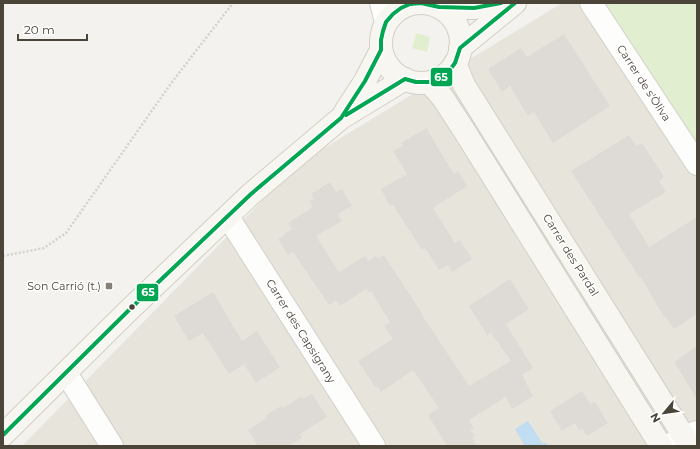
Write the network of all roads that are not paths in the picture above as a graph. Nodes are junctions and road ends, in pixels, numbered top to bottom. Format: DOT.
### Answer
graph roads {
  1 [pos="500,3"];
  2 [pos="515,3"];
  3 [pos="590,3"];
  4 [pos="439,7"];
  5 [pos="383,13"];
  6 [pos="381,50"];
  7 [pos="458,55"];
  8 [pos="405,79"];
  9 [pos="429,82"];
  10 [pos="341,118"];
  11 [pos="697,164"];
  12 [pos="228,217"];
  13 [pos="66,373"];
  14 [pos="3,435"];
  15 [pos="685,440"];
  16 [pos="112,446"];
  17 [pos="374,446"];
  18 [pos="661,446"];
  1 -- 4 [label="main road"];
  2 -- 7 [label="main road"];
  3 -- 11 [label="street, Carrer de s'Òliva"];
  4 -- 5 [label="main road"];
  4 -- 7 [label="main road"];
  5 -- 6 [label="main road"];
  6 -- 8 [label="main road"];
  6 -- 10 [label="main road"];
  7 -- 9 [label="main road"];
  7 -- 15 [label="main road, Carrer des Pardal"];
  8 -- 9 [label="main road"];
  8 -- 10 [label="main road"];
  9 -- 18 [label="main road"];
  10 -- 12 [label="main road"];
  12 -- 13 [label="main road"];
  12 -- 17 [label="street, Carrer des Capsigrany"];
  13 -- 14 [label="main road"];
  13 -- 16 [label="street"];
}
